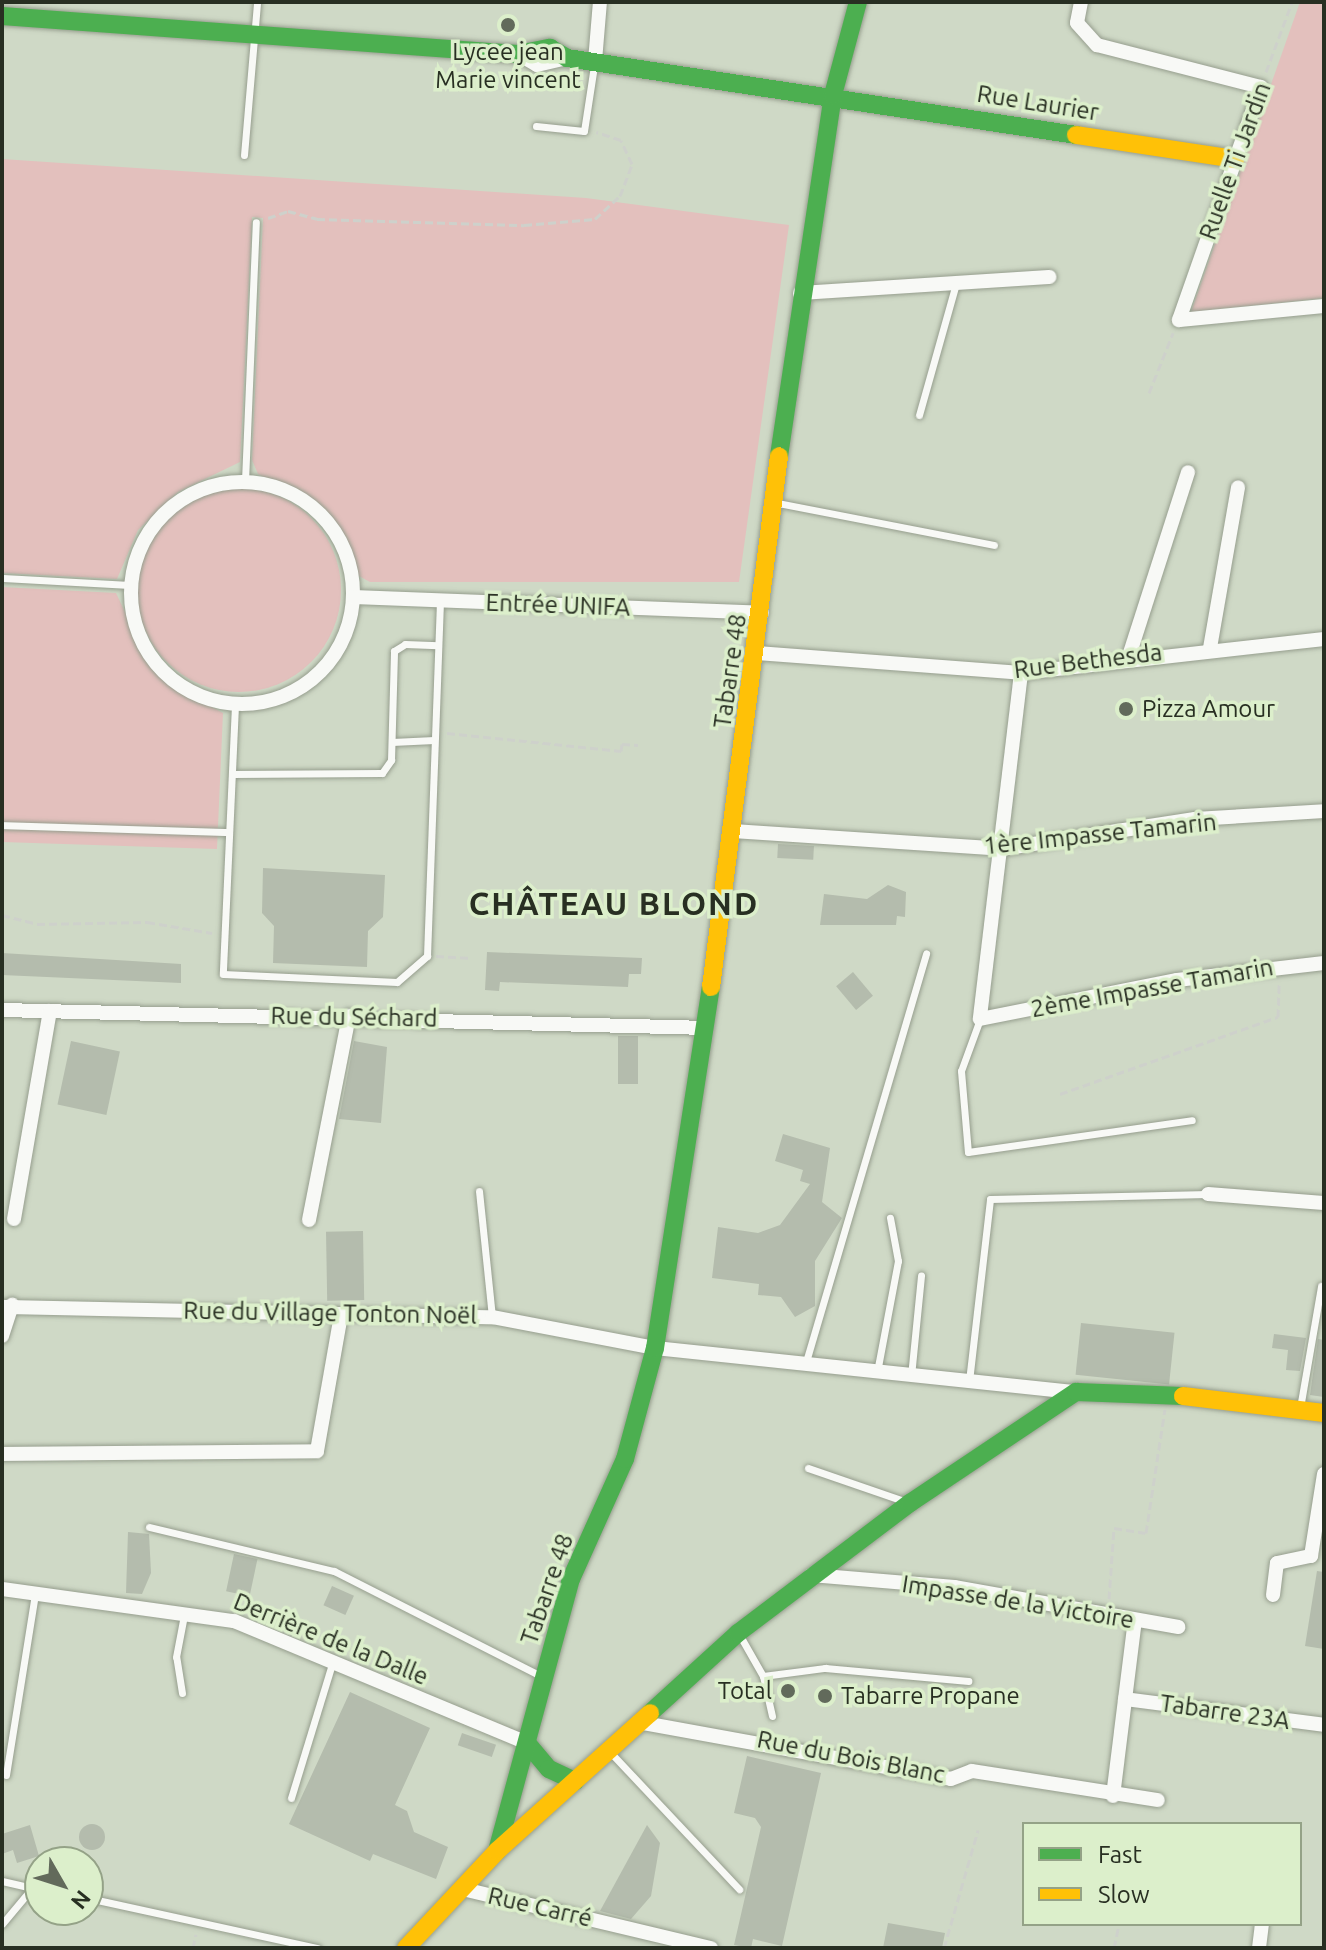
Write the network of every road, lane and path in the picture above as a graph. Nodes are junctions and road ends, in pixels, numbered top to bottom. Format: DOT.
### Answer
graph roads {
  1 [pos="257,2"];
  2 [pos="600,2"];
  3 [pos="858,2"];
  4 [pos="1081,2"];
  5 [pos="1292,2"];
  6 [pos="2,16"];
  7 [pos="258,32"];
  8 [pos="595,61"];
  9 [pos="1261,87"];
  10 [pos="833,95"];
  11 [pos="536,126"];
  12 [pos="584,131"];
  13 [pos="244,155"];
  14 [pos="1235,159"];
  15 [pos="256,222"];
  16 [pos="1049,277"];
  17 [pos="956,283"];
  18 [pos="800,293"];
  19 [pos="1324,306"];
  20 [pos="1179,320"];
  21 [pos="1149,393"];
  22 [pos="919,415"];
  23 [pos="1188,472"];
  24 [pos="245,481"];
  25 [pos="1238,487"];
  26 [pos="778,503"];
  27 [pos="994,545"];
  28 [pos="2,578"];
  29 [pos="131,585"];
  30 [pos="354,597"];
  31 [pos="440,601"];
  32 [pos="762,613"];
  33 [pos="1324,639"];
  34 [pos="438,645"];
  35 [pos="1210,648"];
  36 [pos="757,653"];
  37 [pos="1129,656"];
  38 [pos="1021,673"];
  39 [pos="235,705"];
  40 [pos="435,736"];
  41 [pos="392,742"];
  42 [pos="638,745"];
  43 [pos="232,774"];
  44 [pos="1324,811"];
  45 [pos="2,825"];
  46 [pos="733,831"];
  47 [pos="229,832"];
  48 [pos="1001,849"];
  49 [pos="2,915"];
  50 [pos="225,935"];
  51 [pos="926,953"];
  52 [pos="427,956"];
  53 [pos="472,958"];
  54 [pos="1324,963"];
  55 [pos="1279,964"];
  56 [pos="2,1010"];
  57 [pos="50,1011"];
  58 [pos="349,1016"];
  59 [pos="980,1019"];
  60 [pos="706,1028"];
  61 [pos="1060,1094"];
  62 [pos="1192,1120"];
  63 [pos="479,1191"];
  64 [pos="1208,1194"];
  65 [pos="1324,1203"];
  66 [pos="890,1218"];
  67 [pos="14,1219"];
  68 [pos="309,1220"];
  69 [pos="921,1275"];
  70 [pos="1321,1286"];
  71 [pos="7,1306"];
  72 [pos="341,1315"];
  73 [pos="492,1317"];
  74 [pos="2,1336"];
  75 [pos="655,1348"];
  76 [pos="805,1365"];
  77 [pos="877,1372"];
  78 [pos="911,1376"];
  79 [pos="969,1381"];
  80 [pos="1076,1392"];
  81 [pos="1167,1395"];
  82 [pos="1300,1410"];
  83 [pos="1324,1413"];
  84 [pos="2,1454"];
  85 [pos="808,1468"];
  86 [pos="1324,1474"];
  87 [pos="910,1503"];
  88 [pos="149,1527"];
  89 [pos="810,1575"];
  90 [pos="2,1589"];
  91 [pos="36,1591"];
  92 [pos="1273,1595"];
  93 [pos="184,1615"];
  94 [pos="1108,1615"];
  95 [pos="1135,1620"];
  96 [pos="1178,1627"];
  97 [pos="738,1633"];
  98 [pos="332,1664"];
  99 [pos="763,1676"];
  100 [pos="542,1677"];
  101 [pos="968,1681"];
  102 [pos="182,1693"];
  103 [pos="1125,1699"];
  104 [pos="772,1716"];
  105 [pos="638,1722"];
  106 [pos="1324,1725"];
  107 [pos="527,1743"];
  108 [pos="607,1750"];
  109 [pos="6,1775"];
  110 [pos="575,1781"];
  111 [pos="1113,1796"];
  112 [pos="291,1798"];
  113 [pos="1158,1800"];
  114 [pos="978,1830"];
  115 [pos="497,1851"];
  116 [pos="2,1881"];
  117 [pos="24,1886"];
  118 [pos="463,1889"];
  119 [pos="739,1889"];
  120 [pos="24,1901"];
  121 [pos="104,1902"];
  122 [pos="199,1923"];
  123 [pos="2,1924"];
  124 [pos="1119,1926"];
  125 [pos="1262,1926"];
  126 [pos="193,1948"];
  127 [pos="318,1948"];
  128 [pos="406,1948"];
  129 [pos="711,1948"];
  130 [pos="944,1948"];
  131 [pos="1114,1948"];
  132 [pos="1259,1948"];
  1 -- 7 [label="lane"];
  2 -- 8 [label="street"];
  3 -- 10 [label="street, Tabarre 48"];
  4 -- 9 [label="street"];
  5 -- 9 [label="path, Ruelle Ti Jardin"];
  6 -- 7 [label="street, Rue Laurier"];
  7 -- 8 [label="street, Rue Laurier"];
  7 -- 13 [label="lane"];
  8 -- 10 [label="street, Rue Laurier"];
  8 -- 12 [label="lane"];
  9 -- 14 [label="street, Ruelle Ti Jardin"];
  10 -- 14 [label="street, Rue Laurier"];
  10 -- 18 [label="street, Tabarre 48"];
  11 -- 12 [label="lane"];
  12 -- 15 [label="path"];
  14 -- 20 [label="street, Ruelle Ti Jardin"];
  15 -- 24 [label="lane"];
  16 -- 17 [label="street"];
  17 -- 18 [label="street"];
  17 -- 22 [label="lane"];
  18 -- 26 [label="street, Tabarre 48"];
  19 -- 20 [label="street"];
  20 -- 21 [label="path"];
  23 -- 37 [label="street"];
  24 -- 29 [label="street"];
  24 -- 30 [label="street"];
  25 -- 35 [label="street"];
  26 -- 27 [label="lane"];
  26 -- 32 [label="street, Tabarre 48"];
  28 -- 29 [label="lane"];
  29 -- 39 [label="street"];
  30 -- 31 [label="street, Entrée UNIFA"];
  30 -- 39 [label="street"];
  31 -- 32 [label="street, Entrée UNIFA"];
  31 -- 34 [label="lane"];
  32 -- 36 [label="street, Tabarre 48"];
  33 -- 35 [label="street, Rue Bethesda"];
  34 -- 40 [label="lane"];
  34 -- 41 [label="lane"];
  35 -- 37 [label="street, Rue Bethesda"];
  36 -- 38 [label="street, Rue Bethesda"];
  36 -- 46 [label="street, Tabarre 48"];
  37 -- 38 [label="street, Rue Bethesda"];
  38 -- 48 [label="street"];
  39 -- 43 [label="lane"];
  40 -- 41 [label="lane"];
  40 -- 42 [label="path"];
  40 -- 52 [label="lane"];
  41 -- 43 [label="lane"];
  43 -- 47 [label="lane"];
  44 -- 48 [label="street, 1ère Impasse Tamarin"];
  45 -- 47 [label="lane"];
  46 -- 48 [label="street, 1ère Impasse Tamarin"];
  46 -- 60 [label="street, Tabarre 48"];
  47 -- 50 [label="lane"];
  48 -- 59 [label="street"];
  49 -- 50 [label="path"];
  50 -- 52 [label="lane"];
  51 -- 76 [label="lane"];
  52 -- 53 [label="path"];
  54 -- 55 [label="street, 2ème Impasse Tamarin"];
  55 -- 59 [label="street, 2ème Impasse Tamarin"];
  55 -- 61 [label="path"];
  56 -- 57 [label="street, Rue du Séchard"];
  57 -- 58 [label="street, Rue du Séchard"];
  57 -- 67 [label="street"];
  58 -- 60 [label="street, Rue du Séchard"];
  58 -- 68 [label="street"];
  59 -- 62 [label="lane"];
  60 -- 75 [label="street, Tabarre 48"];
  63 -- 73 [label="lane"];
  64 -- 65 [label="street"];
  64 -- 79 [label="lane"];
  66 -- 77 [label="lane"];
  69 -- 78 [label="lane"];
  70 -- 82 [label="lane"];
  71 -- 72 [label="street, Rue du Village Tonton Noël"];
  71 -- 74 [label="street"];
  72 -- 73 [label="street, Rue du Village Tonton Noël"];
  72 -- 84 [label="street"];
  73 -- 75 [label="street, Rue du Village Tonton Noël"];
  75 -- 76 [label="street"];
  75 -- 100 [label="street, Tabarre 48"];
  76 -- 77 [label="street"];
  77 -- 78 [label="street"];
  78 -- 79 [label="street"];
  79 -- 80 [label="street"];
  80 -- 81 [label="street"];
  80 -- 87 [label="street"];
  81 -- 82 [label="street"];
  81 -- 94 [label="path"];
  82 -- 83 [label="street"];
  85 -- 87 [label="lane"];
  86 -- 92 [label="street"];
  87 -- 89 [label="street"];
  88 -- 100 [label="lane"];
  89 -- 94 [label="street, Impasse de la Victoire"];
  89 -- 97 [label="street"];
  90 -- 91 [label="street, Derrière de la Dalle"];
  91 -- 93 [label="street, Derrière de la Dalle"];
  91 -- 109 [label="lane"];
  93 -- 98 [label="street, Derrière de la Dalle"];
  93 -- 102 [label="lane"];
  94 -- 95 [label="street, Impasse de la Victoire"];
  95 -- 96 [label="street, Impasse de la Victoire"];
  95 -- 103 [label="street"];
  97 -- 99 [label="lane"];
  97 -- 105 [label="street"];
  98 -- 107 [label="street, Derrière de la Dalle"];
  98 -- 112 [label="lane"];
  99 -- 101 [label="lane"];
  99 -- 104 [label="lane"];
  100 -- 107 [label="street, Tabarre 48"];
  103 -- 106 [label="street, Tabarre 23A"];
  103 -- 111 [label="street"];
  105 -- 108 [label="street"];
  105 -- 111 [label="street, Rue du Bois Blanc"];
  107 -- 110 [label="street, Derrière de la Dalle"];
  107 -- 115 [label="street, Tabarre 48"];
  108 -- 110 [label="street"];
  108 -- 119 [label="lane"];
  110 -- 115 [label="street"];
  111 -- 113 [label="street, Rue du Bois Blanc"];
  114 -- 130 [label="path"];
  115 -- 118 [label="street"];
  116 -- 117 [label="lane"];
  118 -- 128 [label="street"];
  118 -- 129 [label="street, Rue Carré"];
  120 -- 123 [label="lane"];
  121 -- 122 [label="lane"];
  122 -- 126 [label="path"];
  122 -- 127 [label="lane"];
  124 -- 131 [label="path"];
  125 -- 132 [label="street"];
}
